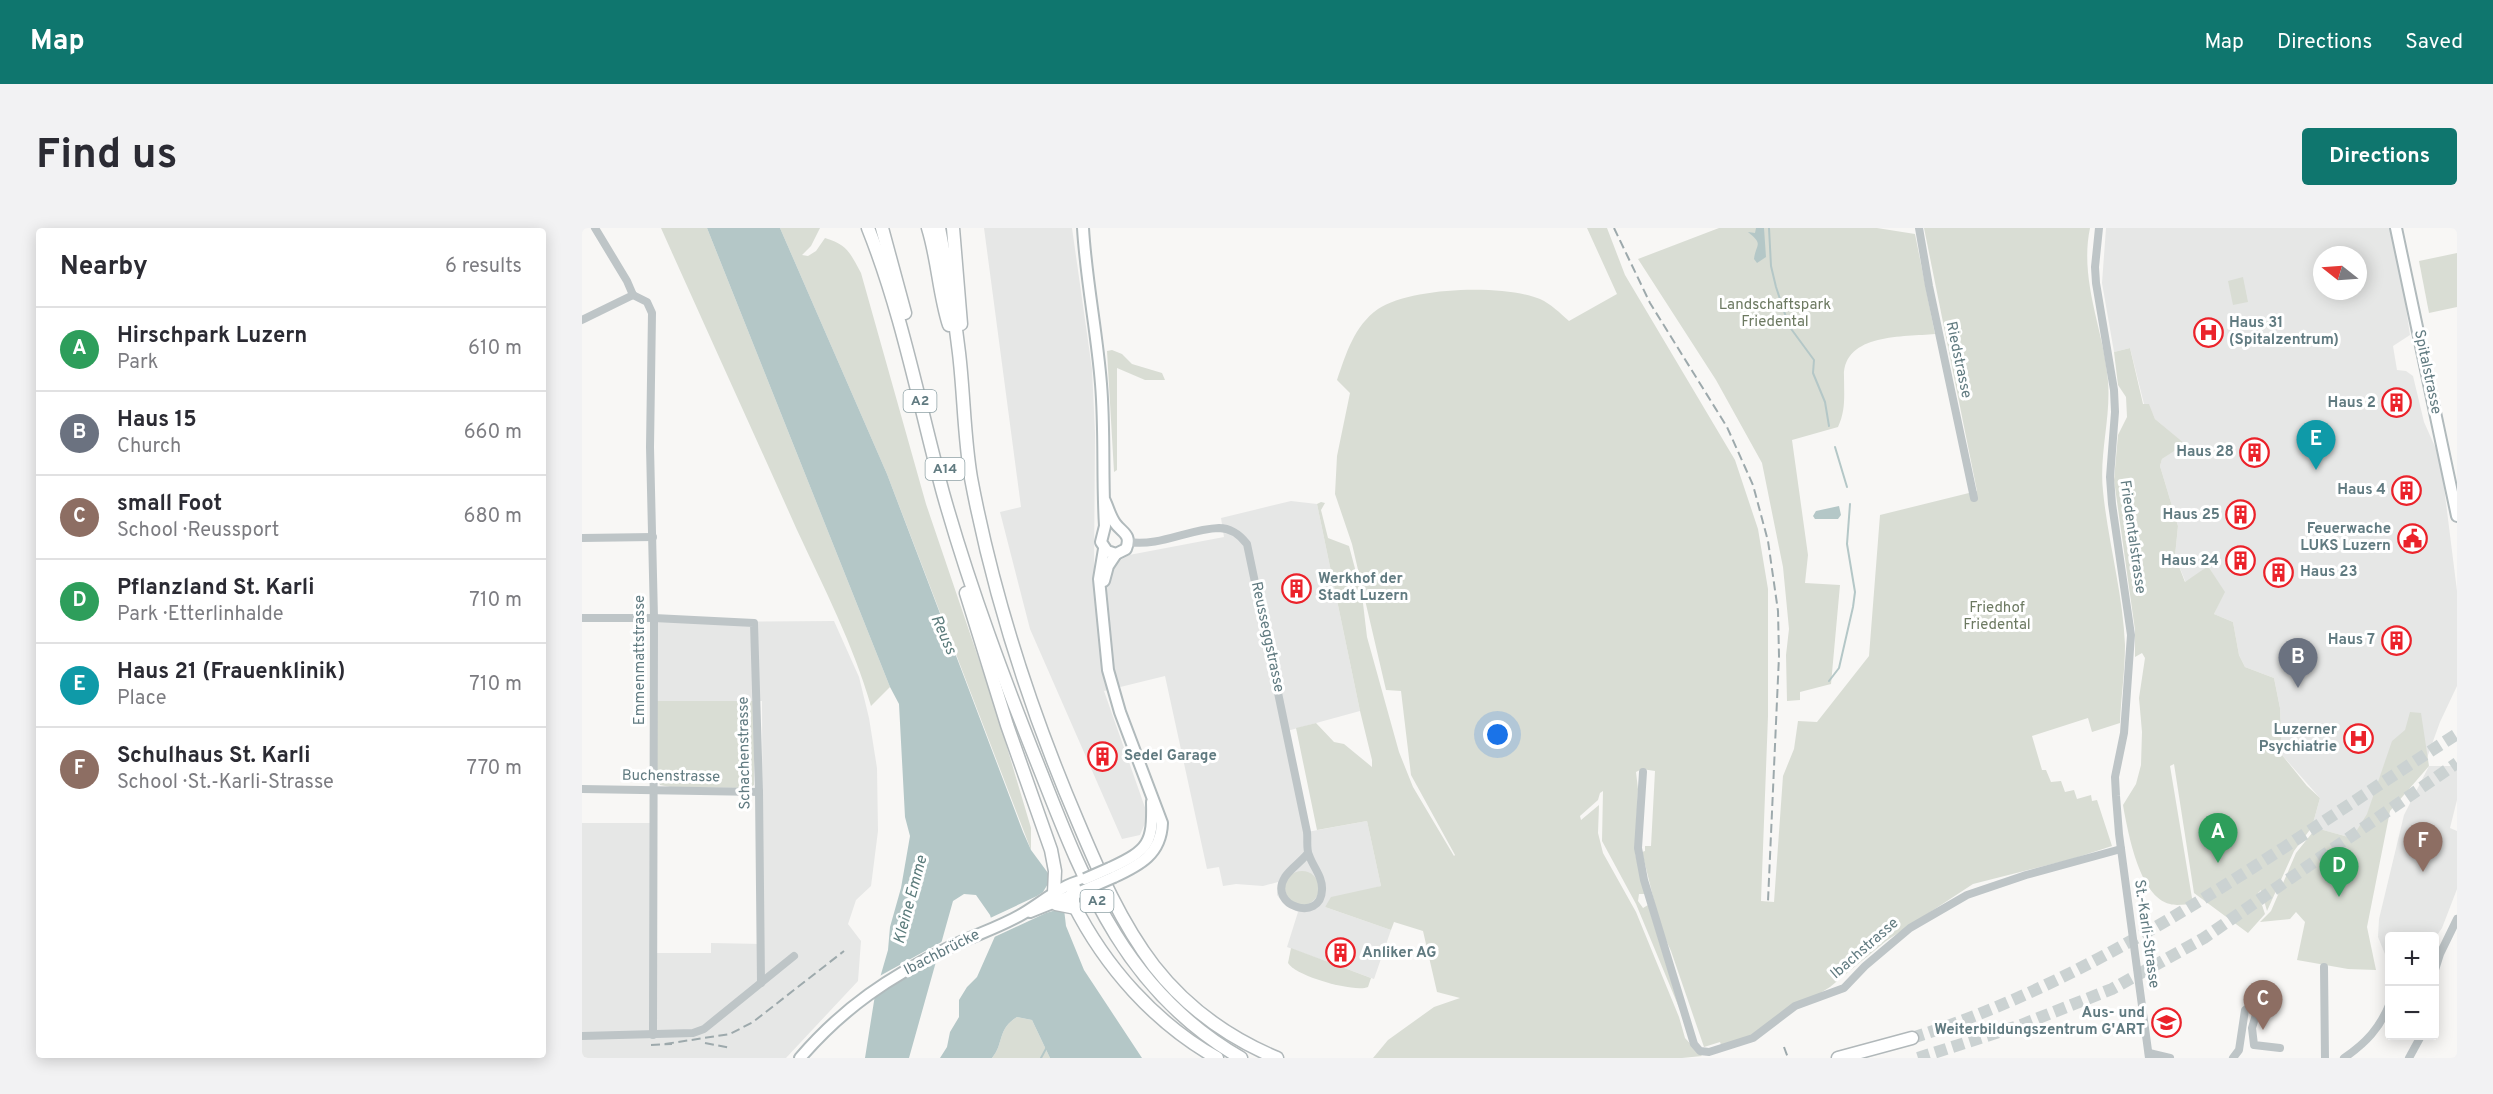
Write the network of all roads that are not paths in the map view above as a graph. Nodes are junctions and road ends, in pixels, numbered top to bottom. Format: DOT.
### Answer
graph roads {
  1 [pos="595,228"];
  2 [pos="868,228"];
  3 [pos="882,228"];
  4 [pos="928,228"];
  5 [pos="939,228"];
  6 [pos="953,228"];
  7 [pos="1083,228"];
  8 [pos="1919,228"];
  9 [pos="2099,228"];
  10 [pos="2397,228"];
  11 [pos="633,295"];
  12 [pos="582,320"];
  13 [pos="959,355"];
  14 [pos="942,490"];
  15 [pos="1974,498"];
  16 [pos="1104,499"];
  17 [pos="2456,510"];
  18 [pos="1119,528"];
  19 [pos="1104,531"];
  20 [pos="653,537"];
  21 [pos="582,538"];
  22 [pos="1128,542"];
  23 [pos="1104,549"];
  24 [pos="1116,554"];
  25 [pos="1101,593"];
  26 [pos="582,618"];
  27 [pos="654,618"];
  28 [pos="1013,701"];
  29 [pos="1643,772"];
  30 [pos="582,789"];
  31 [pos="652,790"];
  32 [pos="759,792"];
  33 [pos="2121,849"];
  34 [pos="1051,850"];
  35 [pos="1308,853"];
  36 [pos="1077,888"];
  37 [pos="1052,898"];
  38 [pos="1076,908"];
  39 [pos="2456,921"];
  40 [pos="794,956"];
  41 [pos="2439,957"];
  42 [pos="2324,967"];
  43 [pos="761,983"];
  44 [pos="2385,1013"];
  45 [pos="653,1035"];
  46 [pos="582,1036"];
  47 [pos="1912,1038"];
  48 [pos="2418,1040"];
  49 [pos="2280,1048"];
  50 [pos="2149,1055"];
  51 [pos="800,1058"];
  52 [pos="1217,1058"];
  53 [pos="1241,1058"];
  54 [pos="1277,1058"];
  55 [pos="1838,1058"];
  56 [pos="2170,1058"];
  57 [pos="2233,1058"];
  58 [pos="2325,1058"];
  59 [pos="2344,1058"];
  60 [pos="2409,1058"];
  1 -- 11 [label="street, Emmenmattstrasse"];
  2 -- 14 [label="highway, A2"];
  3 -- 28 [label="highway, A14"];
  4 -- 13 [label="highway, A2"];
  5 -- 13 [label="highway"];
  6 -- 13 [label="highway, A2"];
  7 -- 16 [label="main road"];
  8 -- 15 [label="street, Riedstrasse"];
  9 -- 33 [label="street, Friedentalstrasse"];
  10 -- 17 [label="main road, Spitalstrasse"];
  11 -- 12 [label="street"];
  11 -- 20 [label="street, Emmenmattstrasse"];
  13 -- 54 [label="highway, A2"];
  14 -- 28 [label="highway, A2"];
  14 -- 34 [label="highway"];
  16 -- 18 [label="main road"];
  16 -- 19 [label="main road"];
  18 -- 19 [label="main road"];
  18 -- 22 [label="main road"];
  19 -- 23 [label="main road"];
  20 -- 21 [label="street"];
  20 -- 27 [label="street, Emmenmattstrasse"];
  22 -- 24 [label="main road"];
  22 -- 35 [label="street, Reusseggstrasse"];
  23 -- 24 [label="main road"];
  23 -- 25 [label="main road"];
  24 -- 25 [label="main road"];
  25 -- 36 [label="main road, bridge"];
  26 -- 27 [label="street"];
  27 -- 31 [label="street, Emmenmattstrasse"];
  27 -- 32 [label="street, Schachenstrasse"];
  28 -- 53 [label="highway, A2"];
  29 -- 33 [label="street, Ibachstrasse"];
  30 -- 31 [label="street, Buchenstrasse"];
  31 -- 32 [label="street, Buchenstrasse"];
  31 -- 45 [label="street, Emmenmattstrasse"];
  32 -- 43 [label="street, Schachenstrasse"];
  33 -- 50 [label="street, St.-Karli-Strasse"];
  34 -- 36 [label="highway"];
  34 -- 37 [label="highway"];
  35 -- 35 [label="street, Reusseggstrasse"];
  36 -- 37 [label="main road"];
  36 -- 38 [label="highway"];
  37 -- 38 [label="highway"];
  37 -- 51 [label="main road, Ibachbrücke"];
  38 -- 52 [label="highway"];
  39 -- 41 [label="street"];
  40 -- 43 [label="street"];
  42 -- 58 [label="street"];
  43 -- 45 [label="street"];
  44 -- 59 [label="street"];
  45 -- 46 [label="street"];
  47 -- 55 [label="highway"];
  48 -- 60 [label="street"];
  49 -- 57 [label="street"];
  50 -- 56 [label="street"];
}
